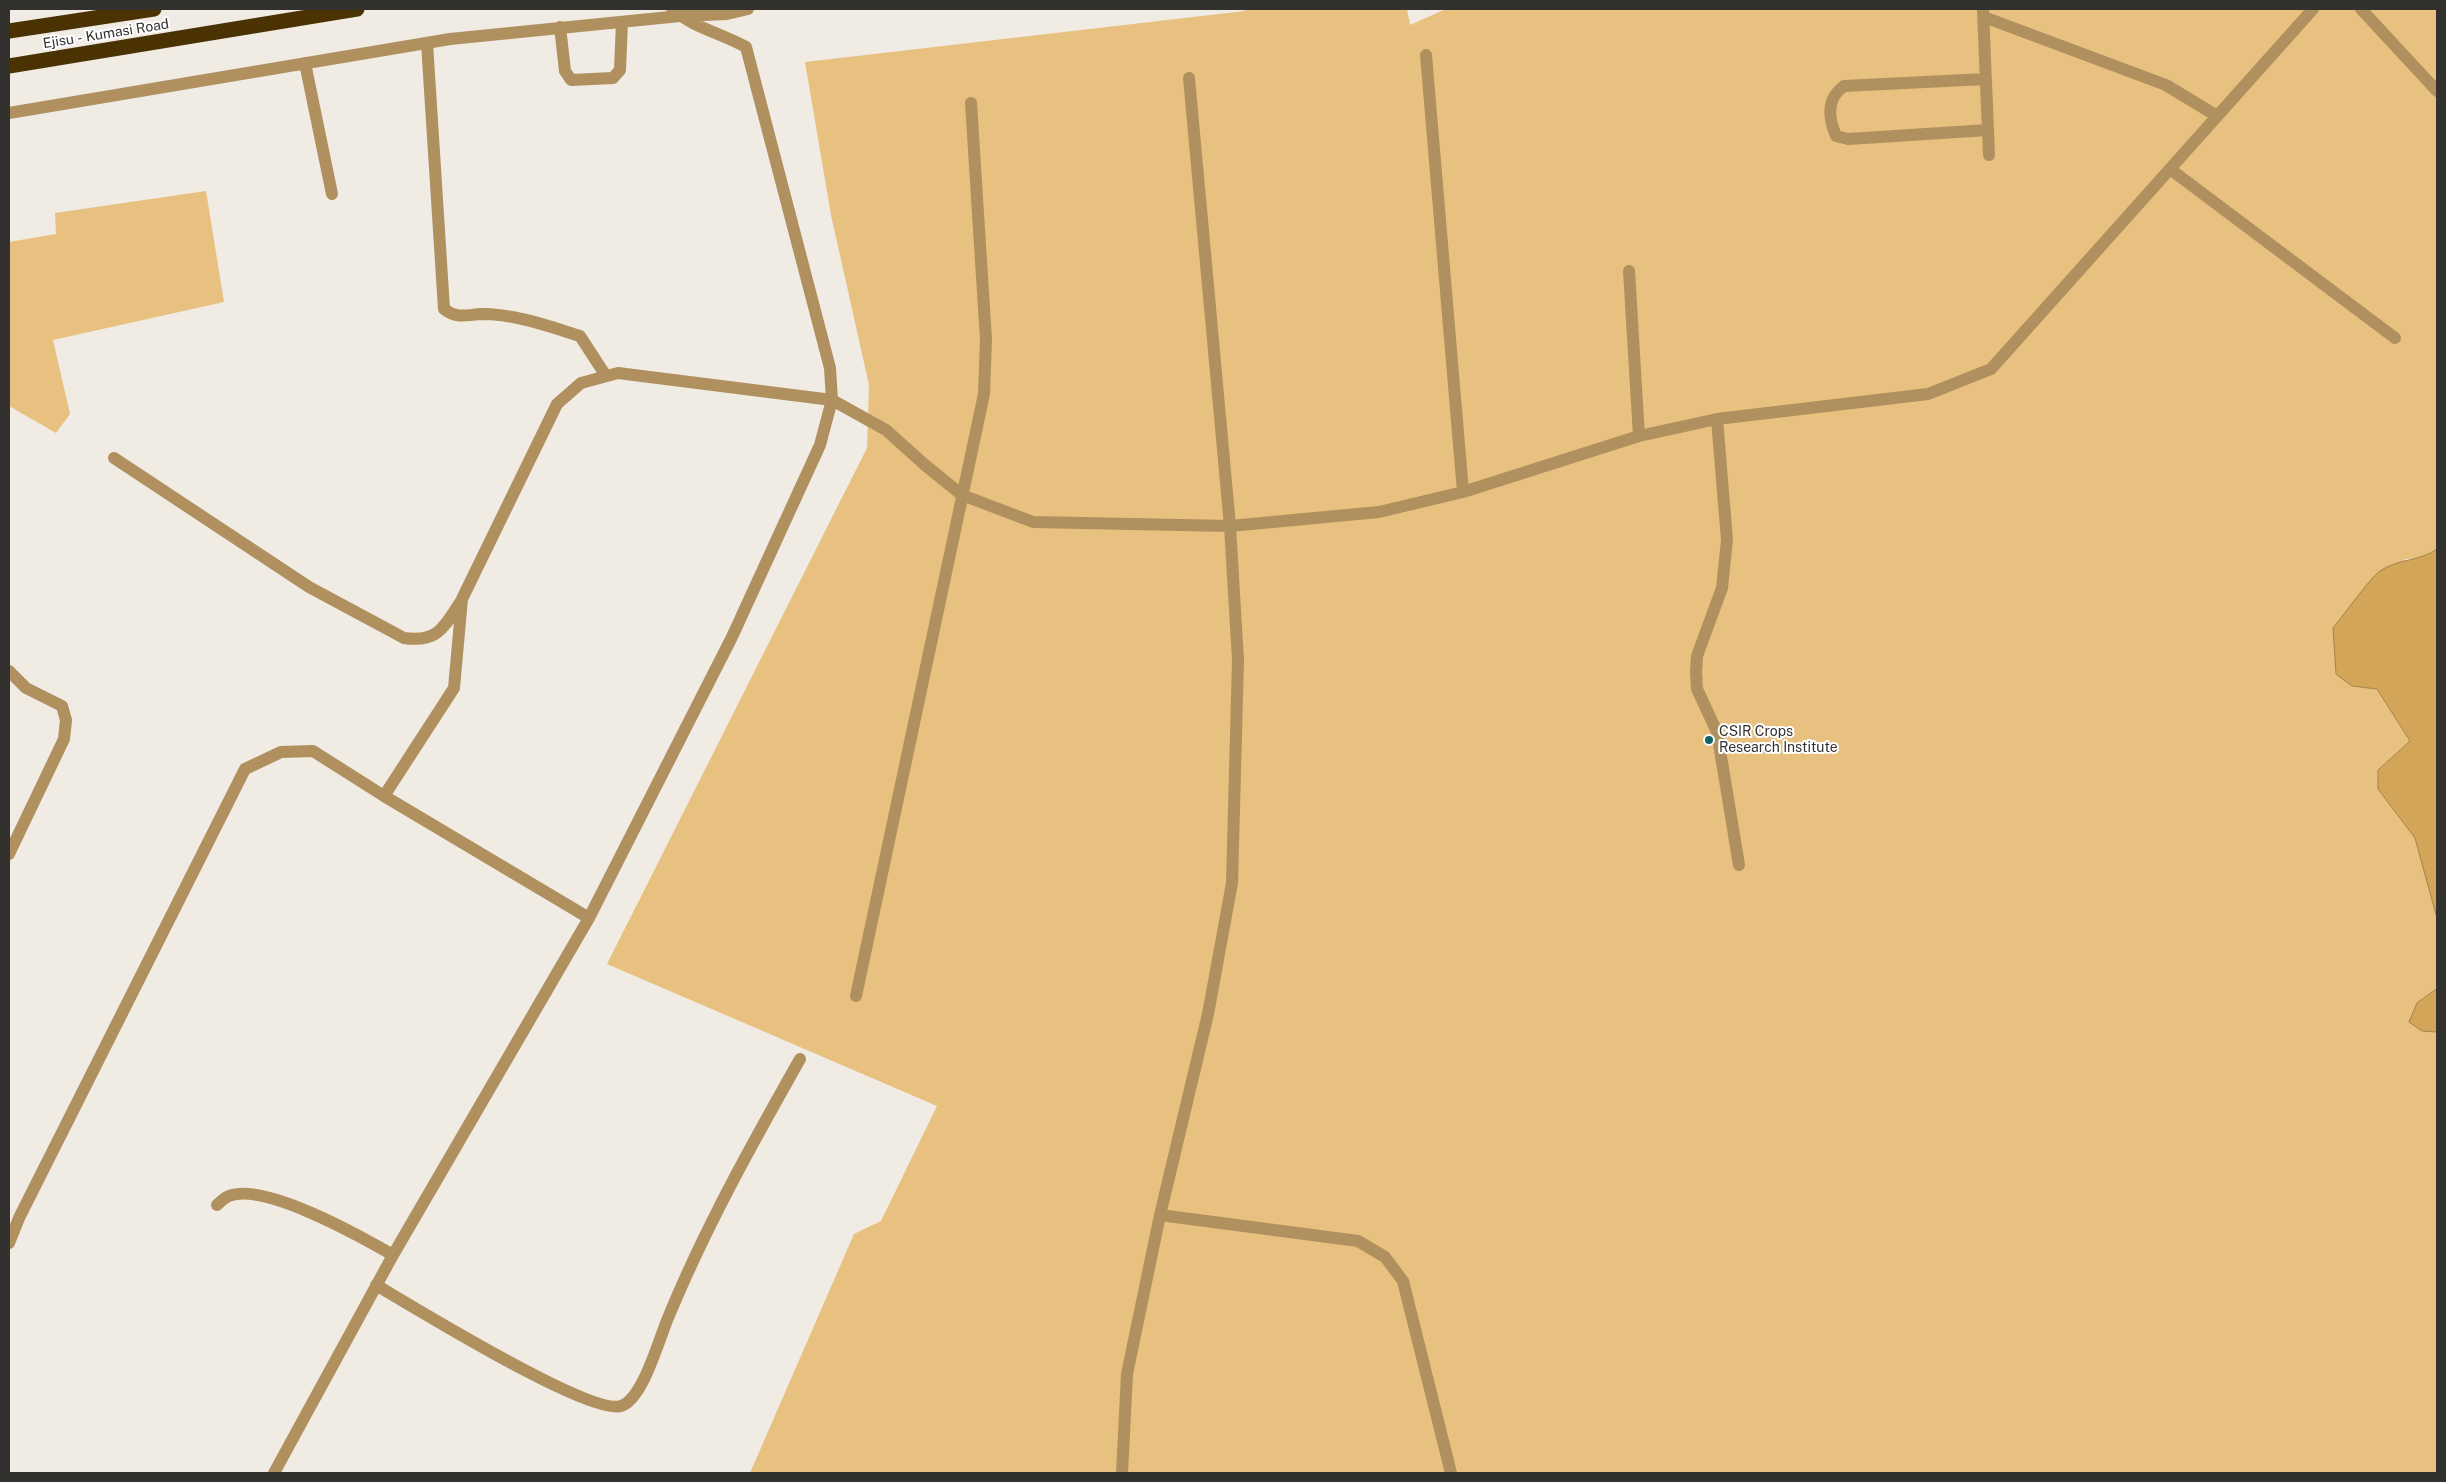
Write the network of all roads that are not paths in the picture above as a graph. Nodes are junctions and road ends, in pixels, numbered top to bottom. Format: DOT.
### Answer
graph roads {
  1 [pos="154,9"];
  2 [pos="357,9"];
  3 [pos="748,9"];
  4 [pos="2313,9"];
  5 [pos="2361,9"];
  6 [pos="676,12"];
  7 [pos="1983,13"];
  8 [pos="622,22"];
  9 [pos="560,27"];
  10 [pos="9,31"];
  11 [pos="427,43"];
  12 [pos="1426,55"];
  13 [pos="305,63"];
  14 [pos="9,66"];
  15 [pos="1189,78"];
  16 [pos="1986,79"];
  17 [pos="2437,91"];
  18 [pos="971,104"];
  19 [pos="9,113"];
  20 [pos="2218,116"];
  21 [pos="1988,130"];
  22 [pos="1990,155"];
  23 [pos="2170,169"];
  24 [pos="332,194"];
  25 [pos="1629,271"];
  26 [pos="2395,338"];
  27 [pos="606,376"];
  28 [pos="832,400"];
  29 [pos="1717,419"];
  30 [pos="1639,436"];
  31 [pos="114,458"];
  32 [pos="1463,492"];
  33 [pos="962,495"];
  34 [pos="1230,526"];
  35 [pos="462,599"];
  36 [pos="9,671"];
  37 [pos="384,796"];
  38 [pos="9,854"];
  39 [pos="1739,865"];
  40 [pos="589,918"];
  41 [pos="856,996"];
  42 [pos="800,1059"];
  43 [pos="217,1205"];
  44 [pos="1160,1215"];
  45 [pos="14,1221"];
  46 [pos="9,1243"];
  47 [pos="393,1254"];
  48 [pos="376,1285"];
  49 [pos="274,1473"];
  50 [pos="1122,1473"];
  51 [pos="1452,1473"];
  1 -- 10 [label="highway"];
  2 -- 14 [label="highway, Ejisu - Kumasi Road"];
  3 -- 6 [label="street"];
  4 -- 20 [label="street"];
  5 -- 17 [label="street"];
  6 -- 8 [label="street"];
  6 -- 28 [label="street"];
  7 -- 16 [label="street"];
  7 -- 20 [label="street"];
  8 -- 9 [label="street"];
  8 -- 9 [label="street"];
  9 -- 11 [label="street"];
  11 -- 13 [label="street"];
  11 -- 27 [label="street"];
  12 -- 32 [label="street"];
  13 -- 19 [label="street"];
  13 -- 24 [label="street"];
  15 -- 34 [label="street"];
  16 -- 21 [label="street"];
  16 -- 21 [label="street"];
  18 -- 33 [label="street"];
  20 -- 23 [label="street"];
  21 -- 22 [label="street"];
  23 -- 26 [label="street"];
  23 -- 29 [label="street"];
  25 -- 30 [label="street"];
  27 -- 28 [label="street"];
  27 -- 35 [label="street"];
  28 -- 33 [label="street"];
  28 -- 40 [label="street"];
  29 -- 30 [label="street"];
  29 -- 39 [label="street"];
  30 -- 32 [label="street"];
  31 -- 35 [label="street"];
  32 -- 34 [label="street"];
  33 -- 34 [label="street"];
  33 -- 41 [label="street"];
  34 -- 44 [label="street"];
  35 -- 37 [label="street"];
  36 -- 38 [label="street"];
  37 -- 40 [label="street"];
  37 -- 45 [label="street"];
  40 -- 47 [label="street"];
  42 -- 48 [label="street"];
  43 -- 47 [label="street"];
  44 -- 50 [label="street"];
  44 -- 51 [label="street"];
  45 -- 46 [label="street"];
  47 -- 48 [label="street"];
  48 -- 49 [label="street"];
}
